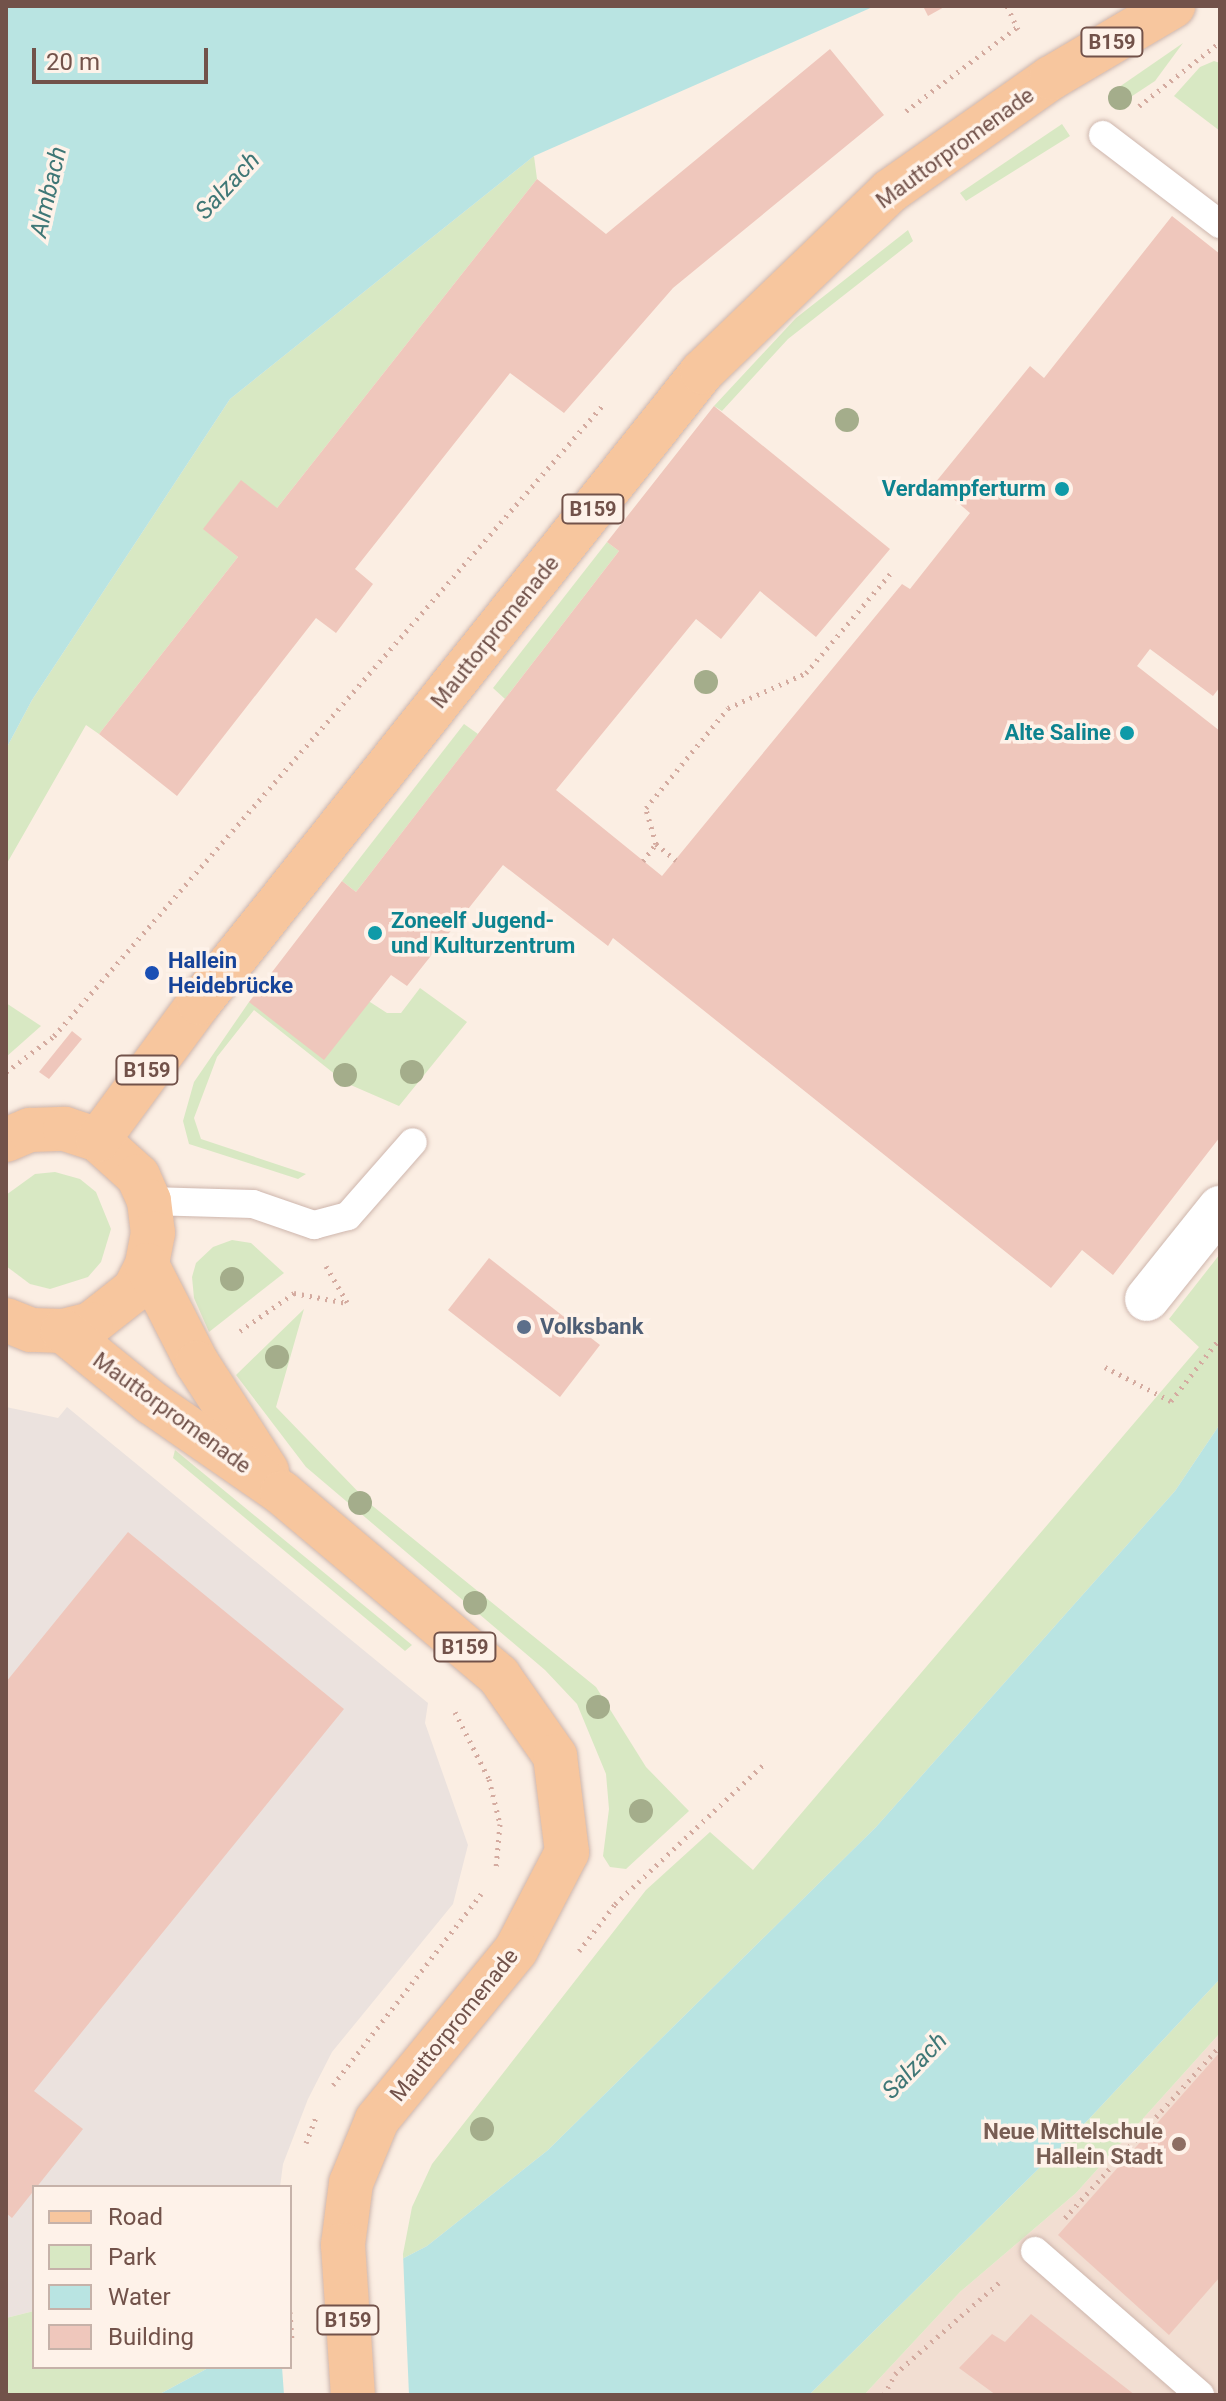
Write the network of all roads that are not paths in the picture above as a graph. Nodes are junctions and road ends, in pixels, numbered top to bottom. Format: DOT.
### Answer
graph roads {
  1 [pos="1173,6"];
  2 [pos="1103,135"];
  3 [pos="1220,224"];
  4 [pos="6,1140"];
  5 [pos="98,1140"];
  6 [pos="413,1142"];
  7 [pos="149,1201"];
  8 [pos="1220,1208"];
  9 [pos="147,1265"];
  10 [pos="1147,1299"];
  11 [pos="6,1320"];
  12 [pos="63,1331"];
  13 [pos="282,1493"];
  14 [pos="1035,2251"];
  15 [pos="353,2395"];
  16 [pos="1200,2395"];
  1 -- 5 [label="main road, Mauttorpromenade / B159"];
  2 -- 3 [label="lane"];
  4 -- 5 [label="main road, Mauttorpromenade"];
  5 -- 7 [label="main road, Mauttorpromenade"];
  6 -- 7 [label="lane"];
  7 -- 9 [label="main road, Mauttorpromenade"];
  8 -- 10 [label="street"];
  9 -- 12 [label="main road, Mauttorpromenade"];
  9 -- 13 [label="main road, Mauttorpromenade / B159"];
  11 -- 12 [label="main road, Mauttorpromenade"];
  12 -- 13 [label="main road, Mauttorpromenade / B159"];
  13 -- 15 [label="main road, Mauttorpromenade / B159"];
  14 -- 16 [label="lane"];
}
